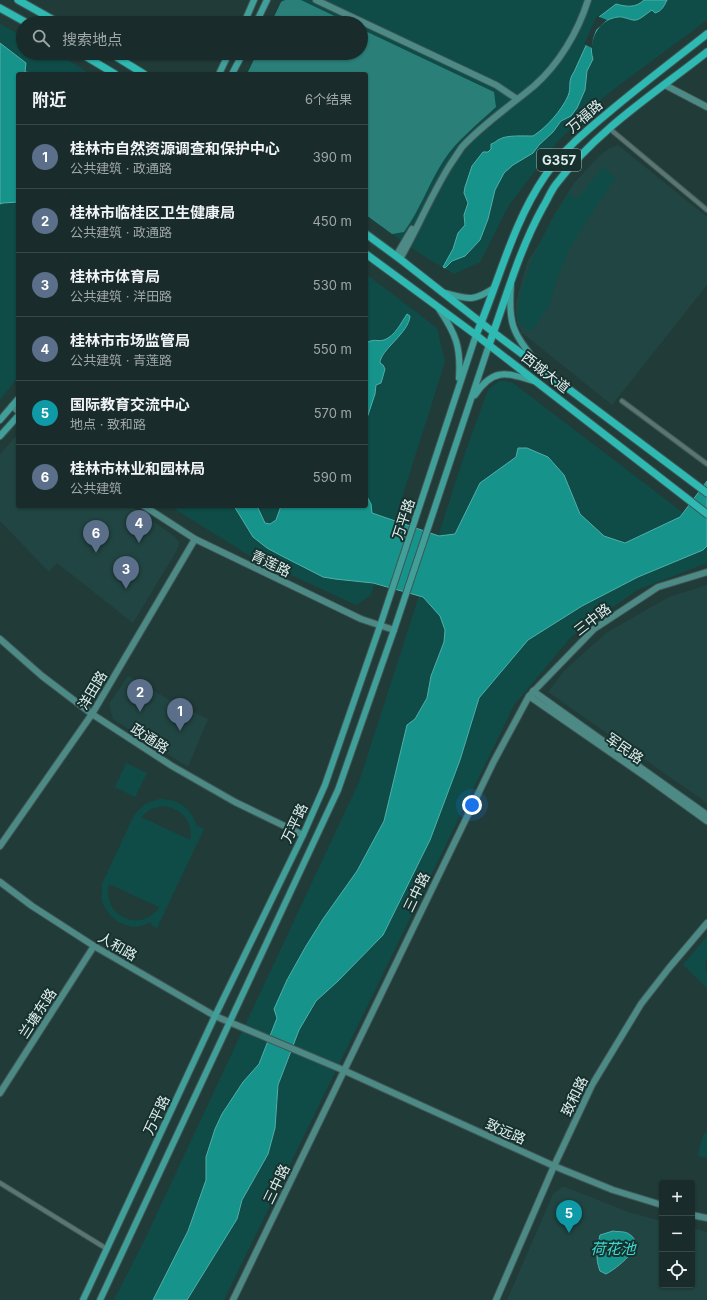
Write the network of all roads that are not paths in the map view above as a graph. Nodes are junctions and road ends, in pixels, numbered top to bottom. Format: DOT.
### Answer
graph roads {
  1 [pos="18,0"];
  2 [pos="254,0"];
  3 [pos="267,0"];
  4 [pos="316,0"];
  5 [pos="587,0"];
  6 [pos="0,8"];
  7 [pos="47,16"];
  8 [pos="247,16"];
  9 [pos="259,16"];
  10 [pos="350,16"];
  11 [pos="16,17"];
  12 [pos="368,25"];
  13 [pos="707,34"];
  14 [pos="707,52"];
  15 [pos="92,60"];
  16 [pos="121,60"];
  17 [pos="226,60"];
  18 [pos="239,60"];
  19 [pos="112,72"];
  20 [pos="141,72"];
  21 [pos="220,72"];
  22 [pos="233,72"];
  23 [pos="665,86"];
  24 [pos="516,99"];
  25 [pos="707,107"];
  26 [pos="610,129"];
  27 [pos="707,210"];
  28 [pos="368,235"];
  29 [pos="368,255"];
  30 [pos="398,257"];
  31 [pos="512,279"];
  32 [pos="494,288"];
  33 [pos="444,293"];
  34 [pos="437,306"];
  35 [pos="481,323"];
  36 [pos="494,332"];
  37 [pos="476,335"];
  38 [pos="489,345"];
  39 [pos="542,369"];
  40 [pos="538,383"];
  41 [pos="458,389"];
  42 [pos="16,401"];
  43 [pos="470,401"];
  44 [pos="622,402"];
  45 [pos="12,406"];
  46 [pos="16,409"];
  47 [pos="16,418"];
  48 [pos="0,420"];
  49 [pos="0,436"];
  50 [pos="707,464"];
  51 [pos="707,493"];
  52 [pos="147,508"];
  53 [pos="707,514"];
  54 [pos="195,539"];
  55 [pos="707,572"];
  56 [pos="380,626"];
  57 [pos="394,630"];
  58 [pos="0,638"];
  59 [pos="531,694"];
  60 [pos="92,714"];
  61 [pos="707,815"];
  62 [pos="707,821"];
  63 [pos="303,835"];
  64 [pos="0,846"];
  65 [pos="0,882"];
  66 [pos="707,923"];
  67 [pos="94,946"];
  68 [pos="215,1016"];
  69 [pos="230,1023"];
  70 [pos="343,1070"];
  71 [pos="0,1093"];
  72 [pos="554,1166"];
  73 [pos="0,1183"];
  74 [pos="659,1204"];
  75 [pos="695,1216"];
  76 [pos="707,1218"];
  77 [pos="106,1249"];
  78 [pos="83,1300"];
  79 [pos="100,1300"];
  80 [pos="233,1300"];
  81 [pos="496,1300"];
  1 -- 7 [label="highway"];
  2 -- 8 [label="main road"];
  3 -- 9 [label="main road"];
  4 -- 10 [label="street"];
  5 -- 24 [label="street"];
  6 -- 11 [label="highway"];
  12 -- 24 [label="street"];
  13 -- 32 [label="highway, 万福路 / G357"];
  14 -- 23 [label="highway, 万福路 / G357"];
  15 -- 19 [label="highway"];
  16 -- 20 [label="highway"];
  17 -- 21 [label="main road"];
  18 -- 22 [label="main road"];
  23 -- 25 [label="street"];
  23 -- 26 [label="highway, 万福路 / G357"];
  24 -- 30 [label="street"];
  26 -- 27 [label="street"];
  26 -- 31 [label="highway, 万福路 / G357"];
  28 -- 30 [label="highway, 西城大道"];
  29 -- 34 [label="highway, 西城大道"];
  30 -- 33 [label="highway, 西城大道"];
  31 -- 36 [label="highway, 万福路 / G357"];
  31 -- 39 [label="main road"];
  32 -- 33 [label="main road"];
  32 -- 35 [label="highway, 万福路 / G357"];
  33 -- 35 [label="highway, 西城大道"];
  34 -- 37 [label="highway, 西城大道"];
  34 -- 41 [label="main road"];
  35 -- 36 [label="highway, 西城大道"];
  35 -- 37 [label="highway, 万福路 / G357"];
  36 -- 38 [label="highway, 万福路 / G357"];
  36 -- 39 [label="highway, 西城大道"];
  37 -- 38 [label="highway, 西城大道"];
  37 -- 41 [label="main road, 万平路"];
  38 -- 40 [label="highway, 西城大道"];
  38 -- 43 [label="main road, 万平路"];
  39 -- 51 [label="highway, 西城大道"];
  40 -- 43 [label="main road"];
  40 -- 53 [label="highway, 西城大道"];
  41 -- 56 [label="main road, 万平路"];
  42 -- 45 [label="main road"];
  43 -- 57 [label="main road, 万平路"];
  44 -- 50 [label="street"];
  45 -- 46 [label="street"];
  45 -- 48 [label="main road"];
  47 -- 49 [label="main road"];
  52 -- 54 [label="street, 青莲路"];
  54 -- 56 [label="street, 青莲路"];
  54 -- 60 [label="street, 洋田路"];
  55 -- 59 [label="street, 三中路"];
  56 -- 57 [label="street, 青莲路"];
  56 -- 63 [label="main road, 万平路"];
  57 -- 69 [label="main road, 万平路"];
  58 -- 60 [label="street, 政通路"];
  59 -- 61 [label="street, 军民路"];
  59 -- 62 [label="street, 军民路"];
  59 -- 70 [label="street, 三中路"];
  60 -- 63 [label="street, 政通路"];
  60 -- 64 [label="street, 洋田路"];
  63 -- 68 [label="main road, 万平路"];
  65 -- 67 [label="street, 人和路"];
  66 -- 72 [label="street, 致和路"];
  67 -- 68 [label="street, 人和路"];
  67 -- 71 [label="street, 兰塘东路"];
  68 -- 69 [label="street, 人和路"];
  68 -- 77 [label="main road, 万平路"];
  69 -- 70 [label="street, 致远路"];
  69 -- 79 [label="main road, 万平路"];
  70 -- 72 [label="street, 致远路"];
  70 -- 80 [label="street, 三中路"];
  72 -- 74 [label="street, 致远路"];
  72 -- 81 [label="street, 致和路"];
  73 -- 77 [label="street"];
  75 -- 76 [label="street"];
  77 -- 78 [label="main road, 万平路"];
}
